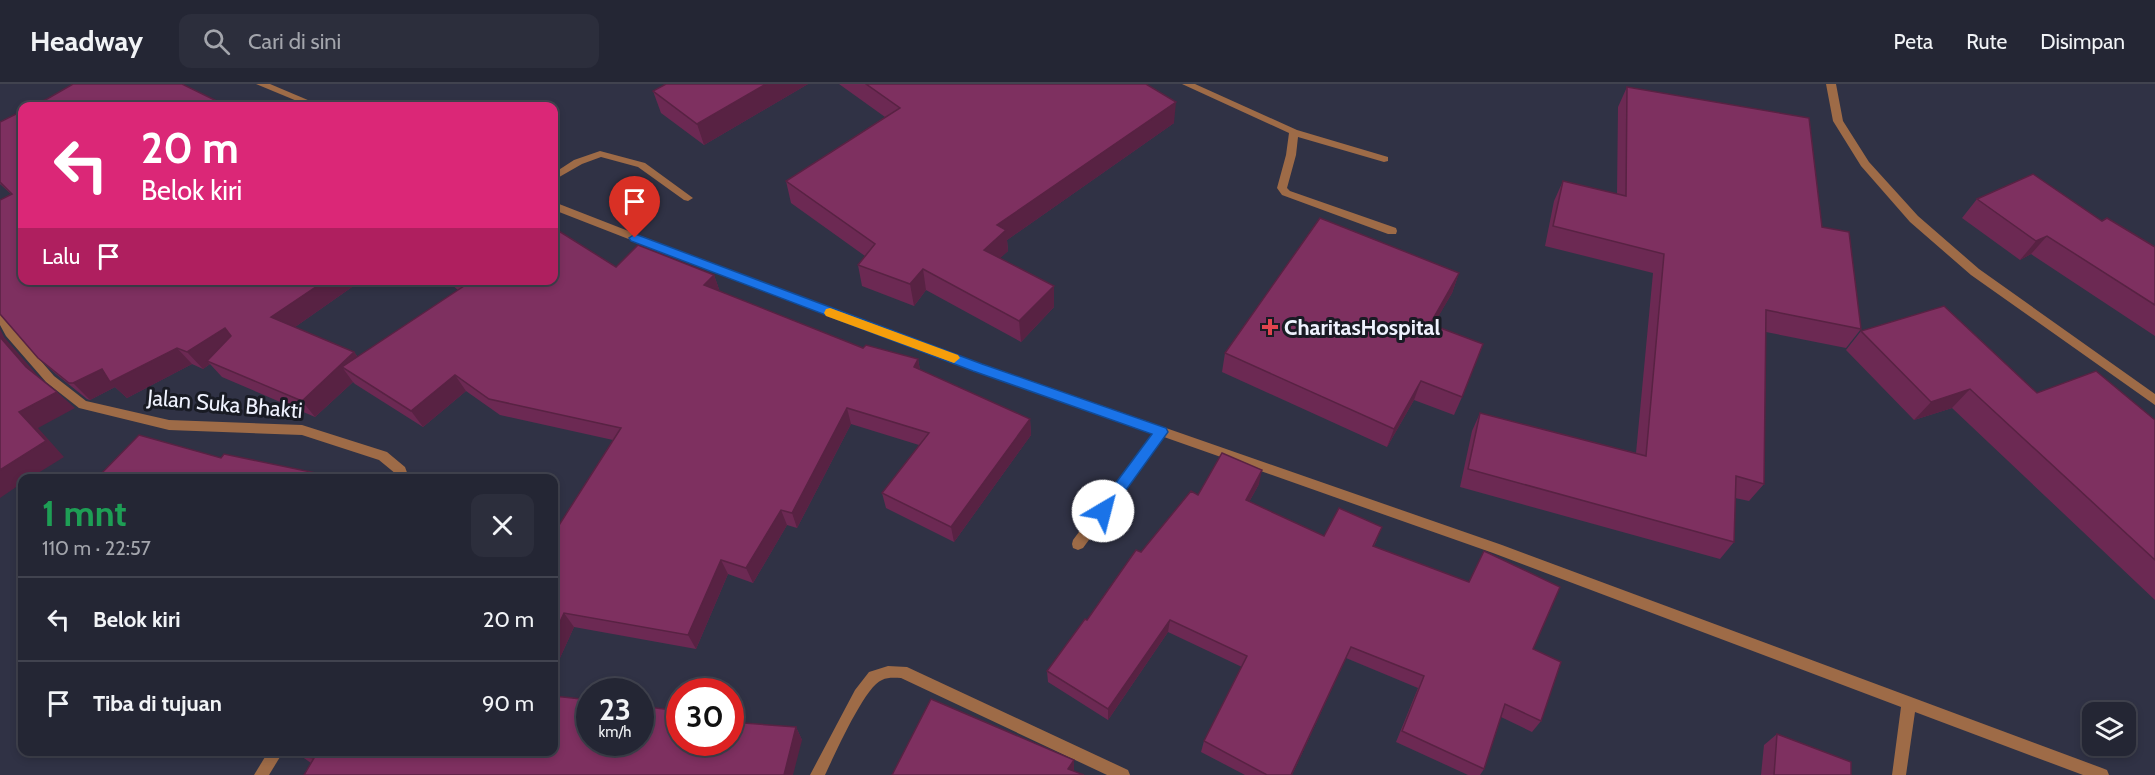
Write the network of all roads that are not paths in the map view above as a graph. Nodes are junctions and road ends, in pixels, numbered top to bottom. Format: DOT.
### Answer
graph roads {
  1 [pos="261,84"];
  2 [pos="1187,84"];
  3 [pos="1831,84"];
  4 [pos="307,102"];
  5 [pos="1294,132"];
  6 [pos="1384,159"];
  7 [pos="558,175"];
  8 [pos="688,198"];
  9 [pos="558,208"];
  10 [pos="1392,231"];
  11 [pos="0,315"];
  12 [pos="2155,400"];
  13 [pos="1161,432"];
  14 [pos="402,474"];
  15 [pos="1078,544"];
  16 [pos="1909,704"];
  17 [pos="273,756"];
  18 [pos="261,775"];
  19 [pos="817,775"];
  20 [pos="1123,775"];
  21 [pos="1899,775"];
  22 [pos="2102,775"];
  1 -- 4 [label="street"];
  2 -- 5 [label="street"];
  3 -- 12 [label="street"];
  5 -- 6 [label="street"];
  5 -- 10 [label="street"];
  7 -- 8 [label="street"];
  9 -- 13 [label="street"];
  11 -- 14 [label="street, Jalan Suka Bhakti"];
  13 -- 15 [label="street"];
  13 -- 16 [label="street"];
  16 -- 21 [label="street"];
  16 -- 22 [label="street"];
  17 -- 18 [label="street"];
  19 -- 20 [label="street"];
}
